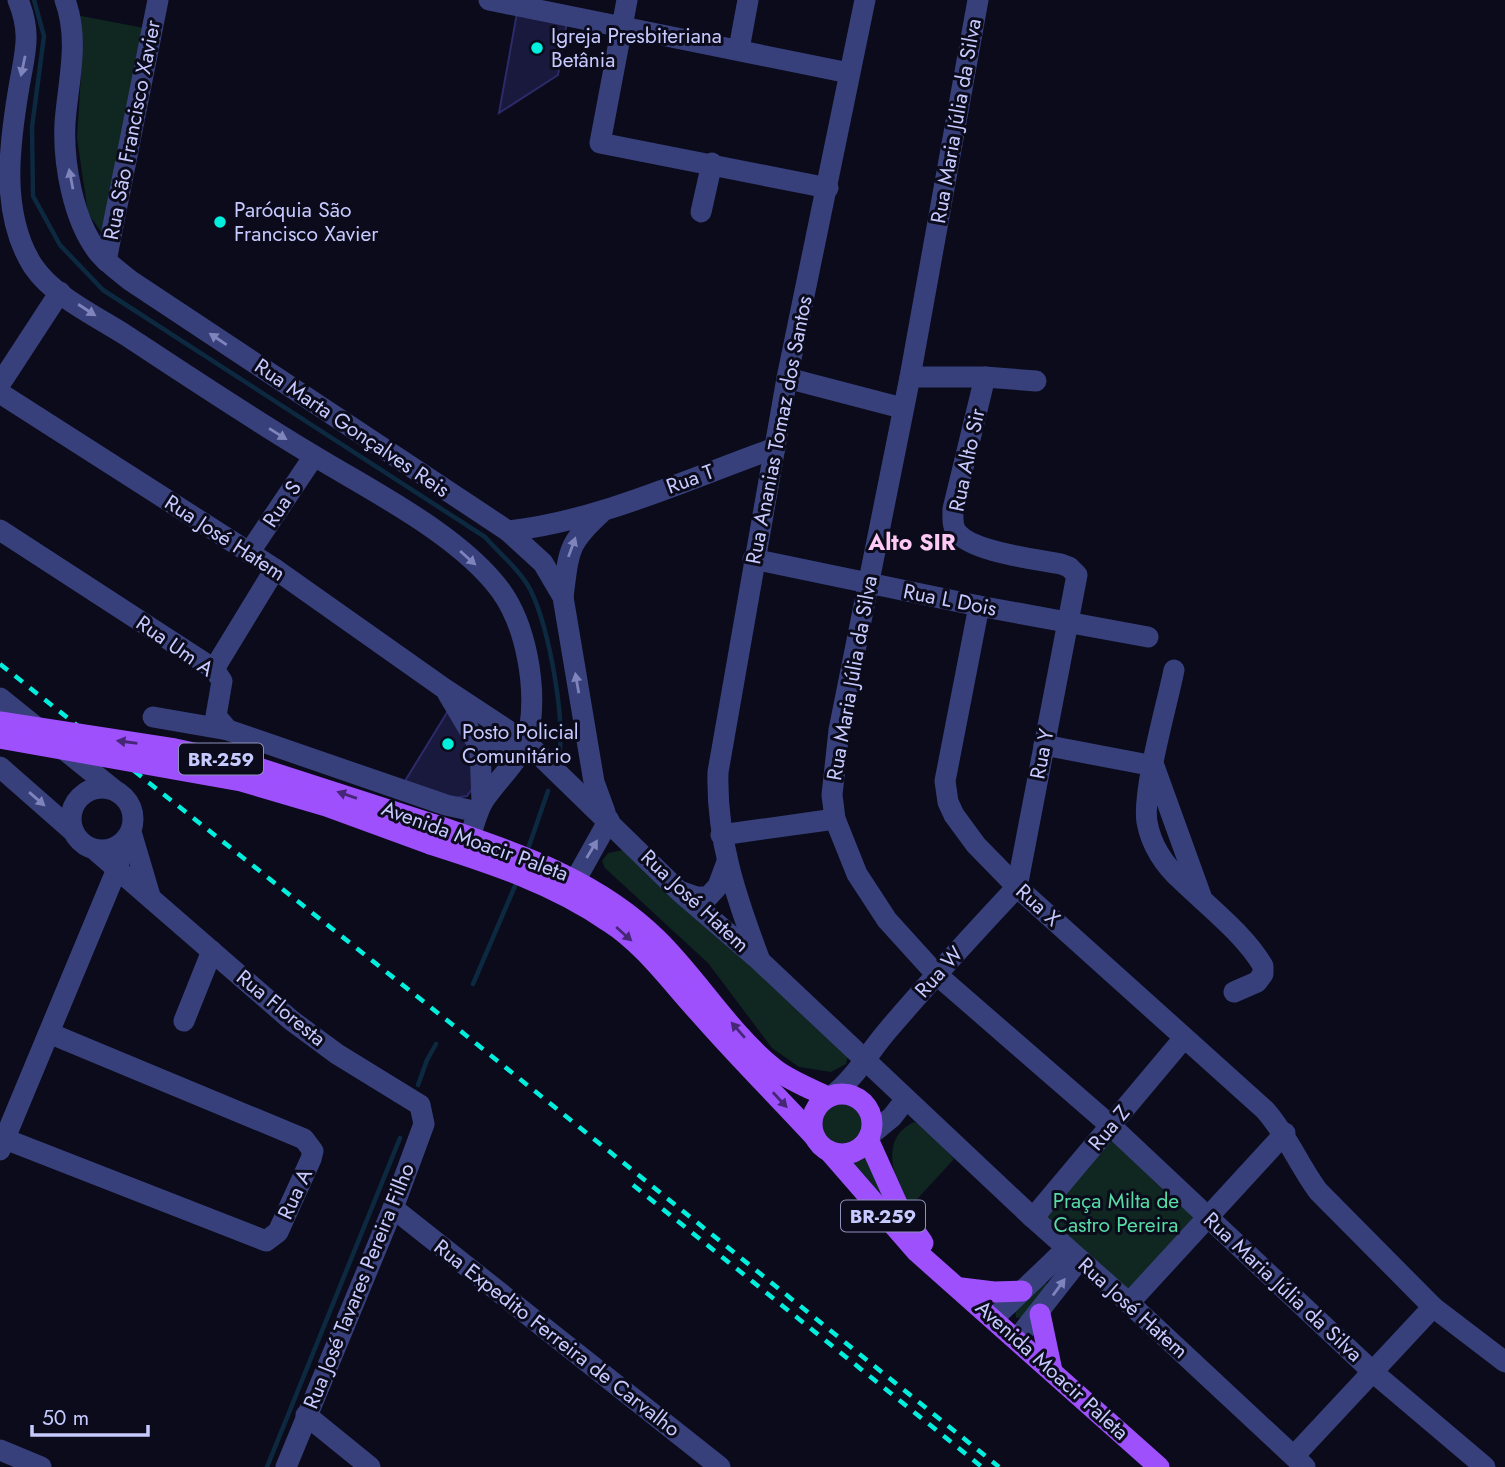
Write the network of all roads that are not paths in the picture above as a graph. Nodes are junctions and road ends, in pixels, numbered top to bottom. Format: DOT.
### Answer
graph roads {
  1 [pos="18,0"];
  2 [pos="65,0"];
  3 [pos="158,0"];
  4 [pos="489,0"];
  5 [pos="627,0"];
  6 [pos="748,0"];
  7 [pos="865,0"];
  8 [pos="978,0"];
  9 [pos="513,2"];
  10 [pos="622,25"];
  11 [pos="739,49"];
  12 [pos="849,73"];
  13 [pos="712,163"];
  14 [pos="828,188"];
  15 [pos="701,212"];
  16 [pos="106,261"];
  17 [pos="60,292"];
  18 [pos="910,377"];
  19 [pos="985,377"];
  20 [pos="787,378"];
  21 [pos="1036,381"];
  22 [pos="0,384"];
  23 [pos="0,393"];
  24 [pos="902,408"];
  25 [pos="775,449"];
  26 [pos="314,456"];
  27 [pos="605,509"];
  28 [pos="0,530"];
  29 [pos="508,531"];
  30 [pos="249,553"];
  31 [pos="753,559"];
  32 [pos="275,569"];
  33 [pos="868,583"];
  34 [pos="563,597"];
  35 [pos="979,606"];
  36 [pos="1068,622"];
  37 [pos="1148,637"];
  38 [pos="214,669"];
  39 [pos="1174,670"];
  40 [pos="445,689"];
  41 [pos="0,698"];
  42 [pos="153,717"];
  43 [pos="0,722"];
  44 [pos="228,730"];
  45 [pos="0,738"];
  46 [pos="527,743"];
  47 [pos="1044,745"];
  48 [pos="480,748"];
  49 [pos="1154,766"];
  50 [pos="1,769"];
  51 [pos="113,789"];
  52 [pos="480,807"];
  53 [pos="835,818"];
  54 [pos="609,820"];
  55 [pos="74,832"];
  56 [pos="433,834"];
  57 [pos="721,835"];
  58 [pos="128,836"];
  59 [pos="470,837"];
  60 [pos="94,849"];
  61 [pos="727,862"];
  62 [pos="117,869"];
  63 [pos="576,879"];
  64 [pos="1017,887"];
  65 [pos="679,891"];
  66 [pos="151,898"];
  67 [pos="212,951"];
  68 [pos="759,960"];
  69 [pos="936,974"];
  70 [pos="1234,992"];
  71 [pos="184,1021"];
  72 [pos="49,1033"];
  73 [pos="1184,1038"];
  74 [pos="863,1059"];
  75 [pos="830,1096"];
  76 [pos="906,1099"];
  77 [pos="420,1105"];
  78 [pos="930,1120"];
  79 [pos="1111,1126"];
  80 [pos="879,1128"];
  81 [pos="1286,1133"];
  82 [pos="821,1144"];
  83 [pos="2,1145"];
  84 [pos="393,1208"];
  85 [pos="1208,1216"];
  86 [pos="1033,1218"];
  87 [pos="1073,1254"];
  88 [pos="945,1273"];
  89 [pos="961,1288"];
  90 [pos="1022,1292"];
  91 [pos="1129,1303"];
  92 [pos="1433,1307"];
  93 [pos="1040,1314"];
  94 [pos="994,1318"];
  95 [pos="1017,1339"];
  96 [pos="1505,1362"];
  97 [pos="1052,1371"];
  98 [pos="1374,1373"];
  99 [pos="306,1415"];
  100 [pos="0,1450"];
  101 [pos="1300,1462"];
  102 [pos="41,1467"];
  103 [pos="286,1467"];
  104 [pos="370,1467"];
  105 [pos="720,1467"];
  106 [pos="1159,1467"];
  107 [pos="1485,1467"];
  1 -- 17 [label="street, Rua Marta Gonçalves Reis, one-way"];
  16 -- 2 [label="street, Rua Marta Gonçalves Reis, one-way"];
  3 -- 16 [label="street, Rua São Francisco Xavier"];
  4 -- 9 [label="street"];
  5 -- 10 [label="street"];
  6 -- 11 [label="street"];
  7 -- 12 [label="street, Rua Ananias Tomaz dos Santos"];
  8 -- 18 [label="street, Rua Maria Júlia da Silva"];
  9 -- 10 [label="street"];
  10 -- 11 [label="street"];
  10 -- 13 [label="street"];
  11 -- 12 [label="street"];
  12 -- 14 [label="street, Rua Ananias Tomaz dos Santos"];
  13 -- 14 [label="street"];
  13 -- 15 [label="street"];
  14 -- 20 [label="street, Rua Ananias Tomaz dos Santos"];
  29 -- 16 [label="street, Rua Marta Gonçalves Reis, one-way"];
  17 -- 22 [label="street"];
  17 -- 26 [label="street, Rua Marta Gonçalves Reis, one-way"];
  18 -- 19 [label="street, Rua Alto Sir"];
  18 -- 24 [label="street, Rua Maria Júlia da Silva"];
  19 -- 21 [label="street, Rua Alto Sir"];
  19 -- 36 [label="street, Rua Alto Sir"];
  20 -- 24 [label="street"];
  20 -- 25 [label="street, Rua Ananias Tomaz dos Santos"];
  23 -- 30 [label="street, Rua José Hatem"];
  24 -- 33 [label="street, Rua Maria Júlia da Silva"];
  25 -- 27 [label="street, Rua T"];
  25 -- 31 [label="street, Rua Ananias Tomaz dos Santos"];
  26 -- 30 [label="street, Rua S"];
  26 -- 46 [label="street, Rua Marta Gonçalves Reis, one-way"];
  27 -- 29 [label="street, Rua T"];
  34 -- 27 [label="street, Rua T, one-way"];
  28 -- 38 [label="street, Rua Um A"];
  29 -- 34 [label="street, Rua Marta Gonçalves Reis"];
  30 -- 32 [label="street, Rua José Hatem"];
  31 -- 33 [label="street, Rua L Dois"];
  31 -- 57 [label="street, Rua Ananias Tomaz dos Santos"];
  32 -- 38 [label="street"];
  32 -- 40 [label="street, Rua José Hatem"];
  33 -- 35 [label="street, Rua L Dois"];
  33 -- 53 [label="street, Rua Maria Júlia da Silva"];
  54 -- 34 [label="street, Rua Marta Gonçalves Reis, one-way"];
  35 -- 36 [label="street, Rua L Dois"];
  35 -- 64 [label="street, Rua X"];
  36 -- 37 [label="street, Rua L Dois"];
  36 -- 47 [label="street, Rua Y"];
  38 -- 44 [label="street, Rua Um A"];
  39 -- 49 [label="street"];
  40 -- 46 [label="street, Rua José Hatem"];
  40 -- 48 [label="street, Rua José Hatem"];
  41 -- 51 [label="street"];
  42 -- 44 [label="street"];
  56 -- 43 [label="main road, Avenida Moacir Paleta / BR-259, one-way, bridge"];
  44 -- 52 [label="street"];
  45 -- 56 [label="main road, Avenida Moacir Paleta / BR-259, bridge"];
  46 -- 48 [label="street"];
  46 -- 52 [label="street"];
  46 -- 54 [label="street, Rua José Hatem"];
  47 -- 49 [label="street"];
  47 -- 64 [label="street, Rua Y"];
  48 -- 52 [label="street, Rua José Hatem"];
  49 -- 70 [label="street"];
  50 -- 55 [label="street, Rua Floresta, one-way"];
  51 -- 55 [label="street"];
  51 -- 58 [label="street"];
  52 -- 59 [label="street"];
  53 -- 57 [label="street"];
  53 -- 69 [label="street, Rua Maria Júlia da Silva"];
  63 -- 54 [label="street, one-way"];
  54 -- 65 [label="street, Rua José Hatem"];
  55 -- 60 [label="street, Rua Floresta"];
  56 -- 59 [label="main road, Avenida Moacir Paleta / BR-259"];
  56 -- 82 [label="main road, Avenida Moacir Paleta / BR-259, one-way"];
  57 -- 61 [label="street, Rua Ananias Tomaz dos Santos"];
  58 -- 60 [label="street"];
  58 -- 62 [label="street"];
  58 -- 66 [label="street"];
  59 -- 63 [label="main road, Avenida Moacir Paleta / BR-259"];
  60 -- 62 [label="street, Rua Floresta"];
  61 -- 65 [label="street"];
  61 -- 68 [label="street, Rua Ananias Tomaz dos Santos"];
  62 -- 66 [label="street, Rua Floresta"];
  62 -- 72 [label="street"];
  75 -- 63 [label="main road, Avenida Moacir Paleta / BR-259, one-way"];
  64 -- 69 [label="street, Rua W"];
  64 -- 73 [label="street, Rua X"];
  65 -- 68 [label="street, Rua José Hatem"];
  66 -- 67 [label="street, Rua Floresta"];
  67 -- 71 [label="street"];
  67 -- 77 [label="street, Rua Floresta"];
  68 -- 74 [label="street, Rua José Hatem"];
  69 -- 74 [label="street, Rua W"];
  69 -- 79 [label="street, Rua Maria Júlia da Silva"];
  72 -- 83 [label="street"];
  72 -- 83 [label="street, Rua A"];
  73 -- 79 [label="street, Rua Z"];
  73 -- 81 [label="street, Rua X"];
  74 -- 75 [label="street"];
  74 -- 76 [label="street, Rua José Hatem"];
  75 -- 80 [label="main road, Avenida Moacir Paleta / BR-259"];
  75 -- 82 [label="main road"];
  76 -- 78 [label="street, Rua José Hatem"];
  76 -- 80 [label="street"];
  77 -- 84 [label="street, Rua José Tavares Pereira Filho"];
  78 -- 80 [label="street"];
  78 -- 86 [label="street, Rua José Hatem"];
  79 -- 85 [label="street, Rua Maria Júlia da Silva"];
  79 -- 86 [label="street, Rua Z"];
  80 -- 82 [label="main road"];
  80 -- 88 [label="main road, Avenida Moacir Paleta / BR-259"];
  81 -- 85 [label="street"];
  81 -- 92 [label="street, Rua X"];
  82 -- 88 [label="main road, Avenida Moacir Paleta / BR-259"];
  84 -- 99 [label="street, Rua José Tavares Pereira Filho"];
  84 -- 105 [label="street, Rua Expedito Ferreira de Carvalho"];
  85 -- 91 [label="street"];
  85 -- 98 [label="street, Rua Maria Júlia da Silva"];
  86 -- 87 [label="street, Rua José Hatem"];
  87 -- 90 [label="street"];
  87 -- 91 [label="street, Rua José Hatem"];
  93 -- 87 [label="street, one-way"];
  88 -- 89 [label="main road, Avenida Moacir Paleta / BR-259"];
  89 -- 90 [label="main road"];
  89 -- 94 [label="main road, Avenida Moacir Paleta / BR-259"];
  90 -- 94 [label="street"];
  91 -- 101 [label="street, Rua José Hatem"];
  92 -- 96 [label="street, Rua X"];
  92 -- 98 [label="street"];
  93 -- 95 [label="street"];
  93 -- 97 [label="main road"];
  94 -- 95 [label="main road, Avenida Moacir Paleta / BR-259"];
  95 -- 97 [label="main road, Avenida Moacir Paleta / BR-259"];
  97 -- 106 [label="main road, Avenida Moacir Paleta / BR-259"];
  98 -- 101 [label="street"];
  98 -- 107 [label="street, Rua Maria Júlia da Silva"];
  99 -- 103 [label="street, Rua José Tavares Pereira Filho"];
  99 -- 104 [label="street"];
  100 -- 102 [label="street"];
}
